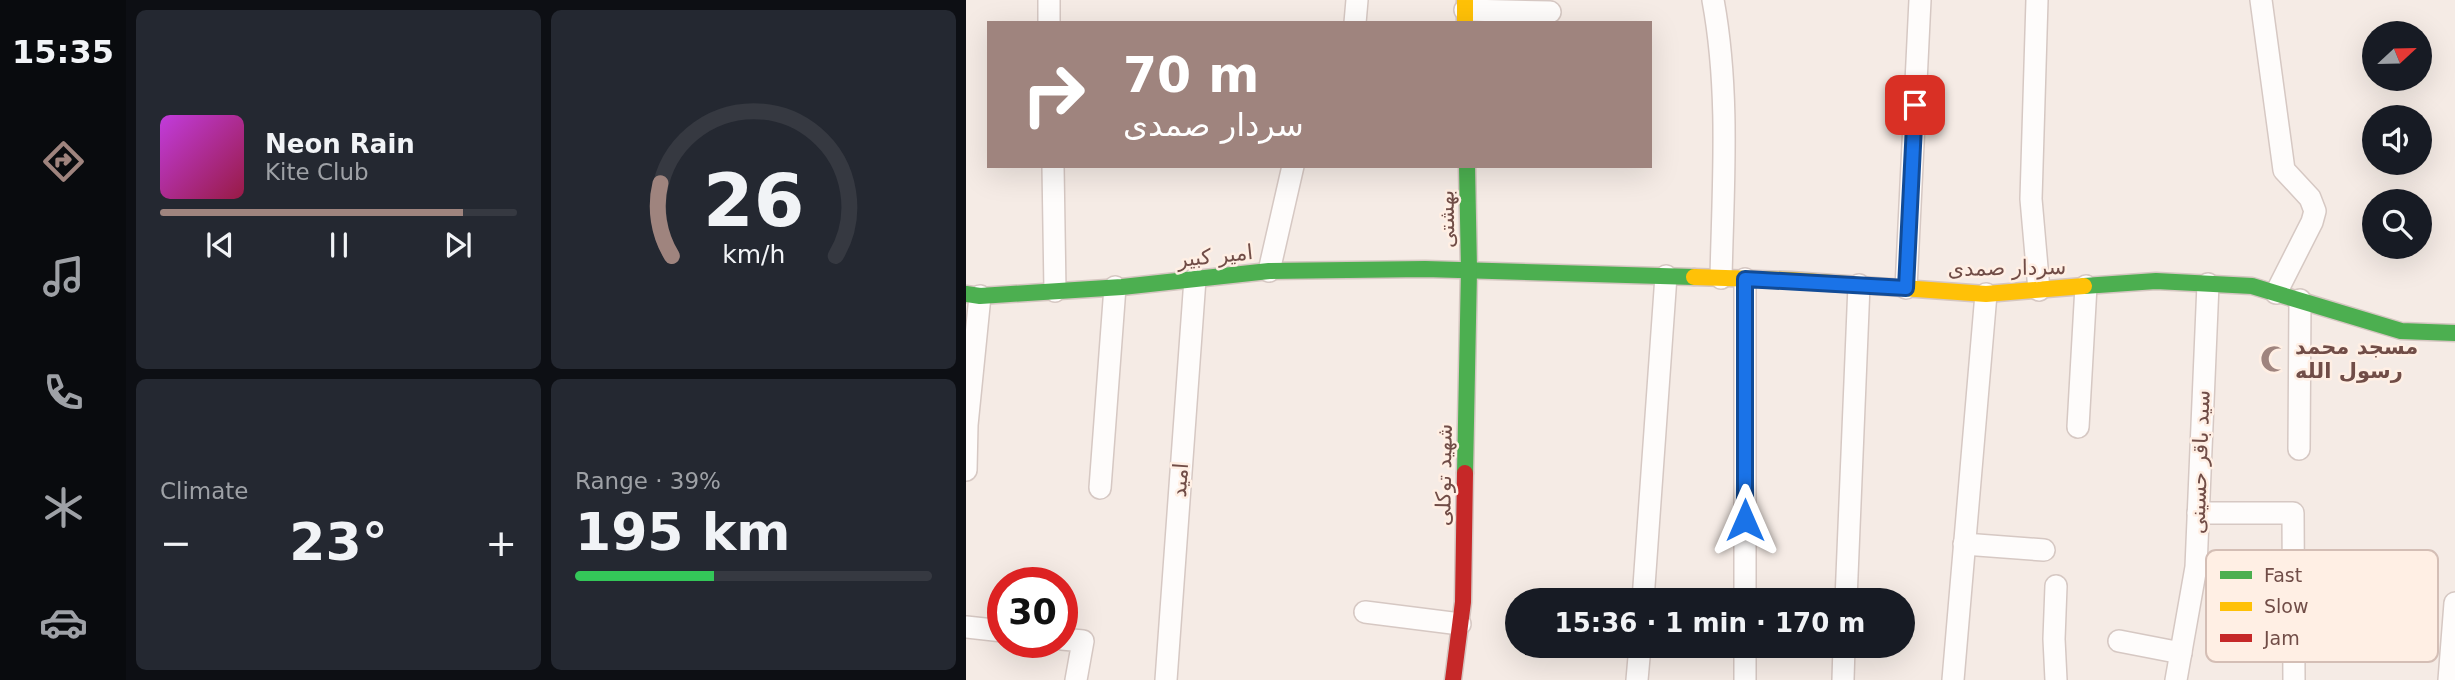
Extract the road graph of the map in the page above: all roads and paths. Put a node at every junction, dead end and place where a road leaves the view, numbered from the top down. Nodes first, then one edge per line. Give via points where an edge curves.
1 (1049, 0) edge
2 (1357, 0) edge
3 (1713, 0) edge
4 (1920, 0) edge
5 (2037, 0) edge
6 (2261, 0) edge
7 (1465, 11) edge
8 (1550, 12) edge
9 (1049, 21) edge
10 (1355, 21) edge
11 (1052, 168) edge
12 (1293, 168) edge
13 (1468, 168) edge
14 (1469, 270) junction
15 (1269, 271) junction
16 (1666, 276) junction
17 (1721, 278) junction
18 (1195, 279) junction
19 (1745, 279) junction
20 (2208, 284) junction
21 (1859, 285) junction
22 (2086, 286) junction
23 (1115, 287) junction
24 (1906, 288) junction
25 (2039, 290) junction
26 (1055, 291) junction
27 (2276, 293) junction
28 (1986, 294) junction
29 (973, 295) edge
30 (2300, 300) junction
31 (2455, 333) edge
32 (2078, 427) dead end
33 (2298, 449) dead end
34 (966, 470) edge
35 (1100, 488) dead end
36 (2198, 513) junction
37 (1964, 544) junction
38 (2044, 550) dead end
39 (2293, 550) edge
40 (2056, 586) dead end
41 (1644, 588) edge
42 (1745, 588) edge
43 (1846, 588) edge
44 (2455, 603) edge
45 (1365, 612) dead end
46 (1460, 624) junction
47 (966, 627) edge
48 (987, 629) edge
49 (1078, 641) edge
50 (2119, 641) dead end
51 (2181, 653) junction
52 (1639, 658) edge
53 (1745, 658) edge
54 (1844, 658) edge
55 (2294, 662) edge
56 (1076, 680) edge
57 (1166, 680) edge
58 (1453, 680) edge
59 (1637, 680) edge
60 (1745, 680) edge
61 (1843, 680) edge
62 (1953, 680) edge
63 (2056, 680) edge
64 (2176, 680) edge
65 (2294, 680) edge
66 (2449, 680) edge

1 - 9 street
2 - 10 street
3 - 17 street via 1724,89
4 - 24 street
5 - 25 street via 2031,199
6 - 27 street via 2284,170 2315,211
7 - 8 street
11 - 26 street
12 - 15 street
13 - 14 street, بهشتی
14 - 15 street, امیر کبیر
14 - 16 street, سردار صمدی
14 - 46 street, شهید توکلی
15 - 18 street, امیر کبیر
16 - 17 street, سردار صمدی
16 - 41 street
17 - 19 street, سردار صمدی
18 - 23 street, امیر کبیر
18 - 57 street, امید
19 - 21 street, سردار صمدی
19 - 42 street
20 - 22 street, سردار صمدی via 2156,281
20 - 27 street, سردار صمدی via 2252,286
20 - 36 street, سید باقر حسینی
21 - 24 street, سردار صمدی
21 - 43 street
22 - 25 street, سردار صمدی
22 - 32 street
23 - 26 street, امیر کبیر
23 - 35 street
24 - 28 street, سردار صمدی
25 - 28 street, سردار صمدی
26 - 29 street, امیر کبیر
27 - 30 street, سردار صمدی
28 - 37 street
29 - 34 street
30 - 31 street, سردار صمدی via 2402,331
30 - 33 street
36 - 39 street via 2293,513
36 - 51 street, سید باقر حسینی via 2196,567
37 - 38 street
37 - 62 street
40 - 63 street
44 - 66 street
45 - 46 street
46 - 58 street, شهید توکلی
47 - 48 street
49 - 56 street via 1083,641
50 - 51 street
51 - 64 street, سید باقر حسینی
52 - 59 street
53 - 60 street
54 - 61 street
55 - 65 street

